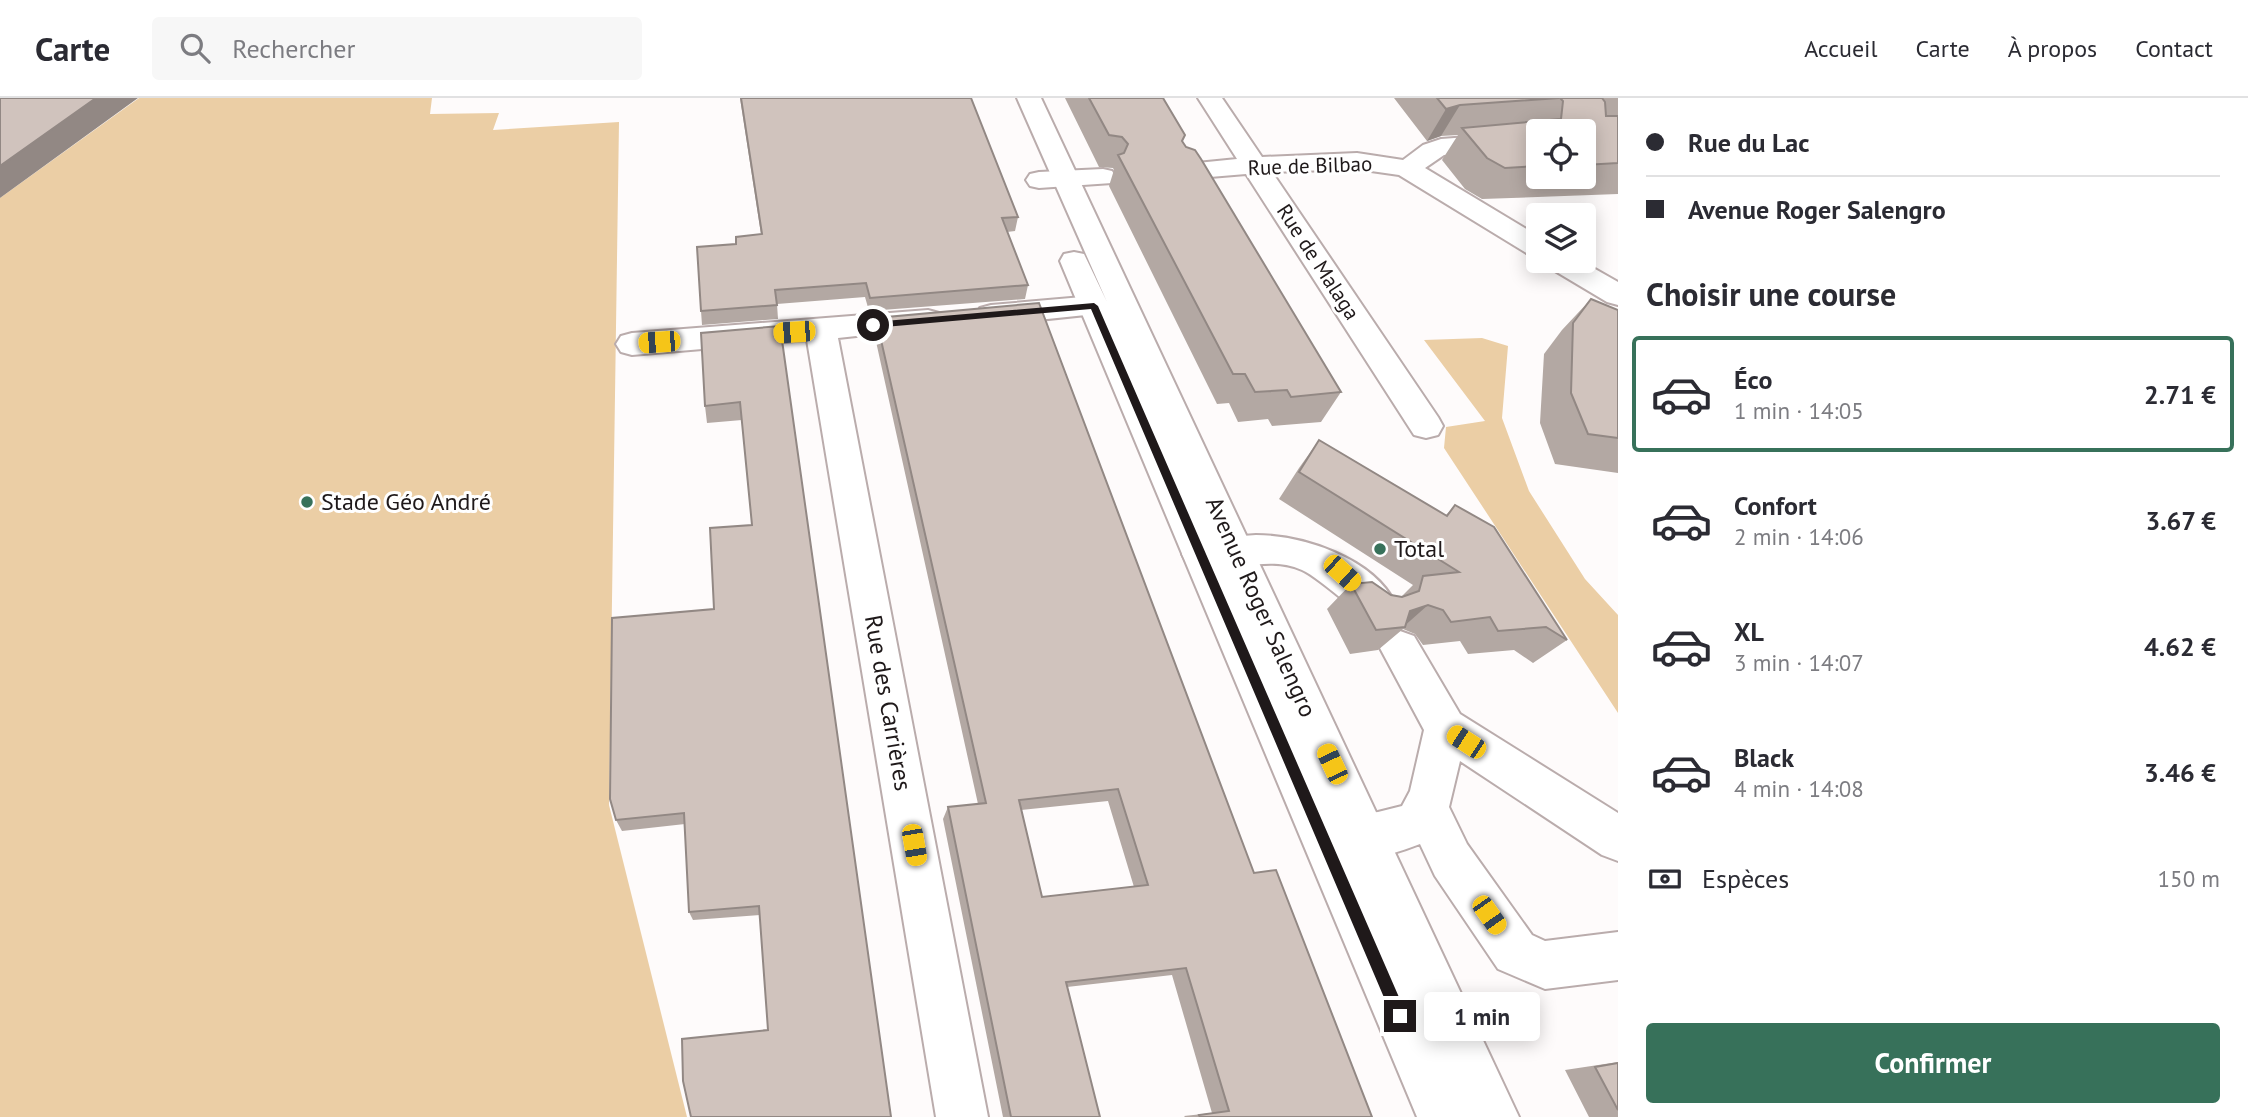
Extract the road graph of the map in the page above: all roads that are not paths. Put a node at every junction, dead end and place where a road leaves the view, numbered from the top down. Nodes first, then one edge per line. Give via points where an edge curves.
1 (1004, 98) edge
2 (1029, 98) edge
3 (1210, 98) edge
4 (1526, 141) edge
5 (1255, 167) junction
6 (1408, 170) junction
7 (1186, 171) edge
8 (1103, 177) dead end
9 (1052, 180) junction
10 (1526, 241) edge
11 (1580, 273) edge
12 (1618, 295) edge
13 (1094, 306) junction
14 (821, 330) junction
15 (632, 344) dead end
16 (1426, 426) dead end
17 (1218, 552) junction
18 (1376, 603) edge
19 (1400, 648) edge
20 (1445, 728) junction
21 (1427, 809) junction
22 (1344, 838) junction
23 (1618, 839) edge
24 (1618, 956) edge
25 (962, 1117) edge
26 (1443, 1117) edge
27 (1493, 1117) edge

1 - 9 street, Avenue Roger Salengro
2 - 9 street, Avenue Roger Salengro
3 - 5 street, Rue de Malaga
4 - 6 street via 1441,147
5 - 6 street, Rue de Bilbao via 1347,161
5 - 7 street, Rue de Bilbao
5 - 16 street, Rue de Malaga
6 - 10 street, Rue de Bilbao
8 - 9 street
9 - 13 street, Avenue Roger Salengro
9 - 17 street, Avenue Roger Salengro
11 - 12 street
13 - 14 street
13 - 17 street, Avenue Roger Salengro
14 - 15 street
14 - 25 street, Rue des Carrières
17 - 18 street via 1299,551 1342,573
17 - 22 street, Avenue Roger Salengro
19 - 20 street
20 - 21 street
20 - 23 street
21 - 22 street via 1417,822 1402,829
21 - 24 street via 1451,860 1515,952 1545,965
22 - 26 street, Avenue Roger Salengro
22 - 27 street, Avenue Roger Salengro

